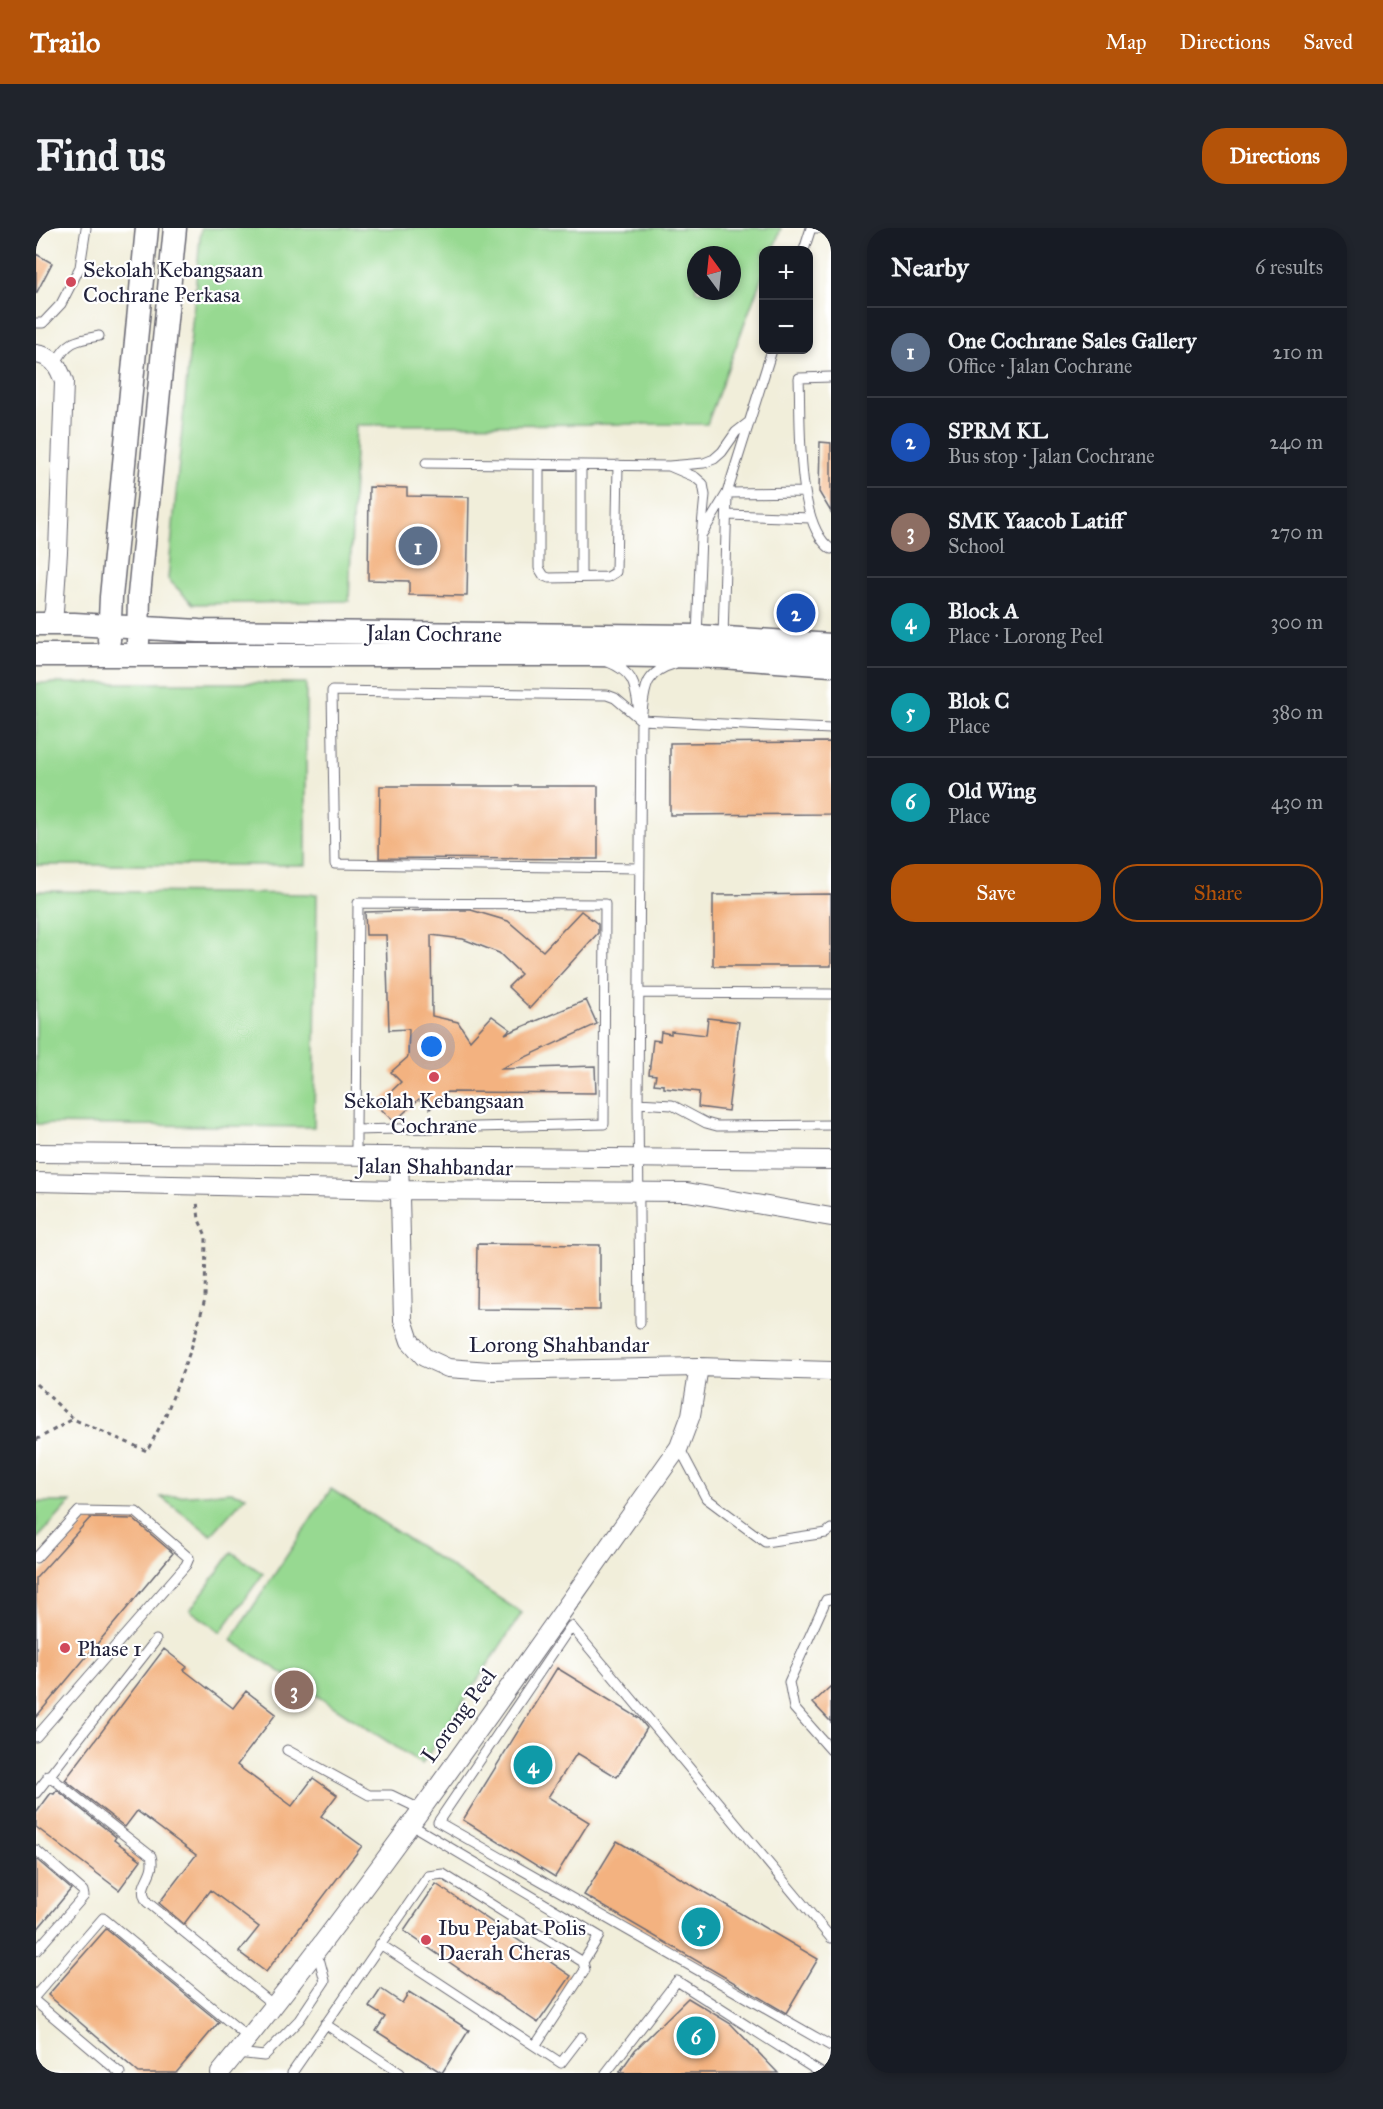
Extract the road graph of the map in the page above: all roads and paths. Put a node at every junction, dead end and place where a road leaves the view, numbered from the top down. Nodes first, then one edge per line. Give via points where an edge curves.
1 (86, 228) edge
2 (147, 228) edge
3 (176, 228) edge
4 (811, 228) edge
5 (831, 228) edge
6 (805, 246) edge
7 (36, 322) edge
8 (99, 336) dead end
9 (36, 354) edge
10 (771, 354) edge
11 (56, 363) junction
12 (831, 377) edge
13 (749, 422) junction
14 (426, 463) dead end
15 (539, 464) junction
16 (582, 465) junction
17 (618, 465) junction
18 (669, 466) junction
19 (804, 492) junction
20 (727, 493) junction
21 (727, 515) junction
22 (811, 518) junction
23 (701, 536) junction
24 (831, 549) edge
25 (581, 577) junction
26 (43, 624) edge
27 (110, 626) junction
28 (138, 627) junction
29 (831, 645) edge
30 (697, 647) junction
31 (722, 647) junction
32 (109, 654) junction
33 (36, 655) edge
34 (138, 655) junction
35 (594, 655) junction
36 (831, 666) edge
37 (641, 720) junction
38 (831, 729) edge
39 (640, 868) junction
40 (639, 993) junction
41 (831, 994) edge
42 (638, 1103) junction
43 (831, 1125) edge
44 (356, 1130) junction
45 (36, 1153) edge
46 (357, 1156) junction
47 (399, 1156) junction
48 (638, 1158) junction
49 (831, 1160) edge
50 (36, 1182) edge
51 (195, 1186) junction
52 (399, 1190) junction
53 (638, 1193) junction
54 (831, 1217) edge
55 (640, 1323) dead end
56 (699, 1367) junction
57 (831, 1371) edge
58 (36, 1384) edge
59 (73, 1419) junction
60 (36, 1440) edge
61 (679, 1447) junction
62 (831, 1530) edge
63 (36, 1558) edge
64 (831, 1599) edge
65 (156, 1640) dead end
66 (36, 1737) edge
67 (286, 1750) dead end
68 (831, 1750) edge
69 (458, 1756) junction
70 (474, 1767) junction
71 (447, 1772) junction
72 (48, 1776) junction
73 (464, 1783) junction
74 (36, 1793) edge
75 (415, 1816) junction
76 (36, 1850) edge
77 (831, 1938) edge
78 (380, 1944) junction
79 (36, 1951) edge
80 (314, 1953) junction
81 (583, 1962) junction
82 (36, 1995) edge
83 (36, 2002) edge
84 (275, 2006) junction
85 (325, 2024) junction
86 (581, 2037) dead end
87 (249, 2038) junction
88 (535, 2046) junction
89 (831, 2046) edge
90 (237, 2053) junction
91 (120, 2073) edge
92 (220, 2073) edge
93 (292, 2073) edge
94 (400, 2073) edge
95 (606, 2073) edge
96 (821, 2073) edge

1 - 7 lane via 80,267 66,295 44,323
2 - 27 street
3 - 28 street
4 - 5 lane
4 - 6 lane
8 - 11 lane via 64,348
9 - 11 street
10 - 13 lane
11 - 26 street via 64,382 58,552 54,611
12 - 19 lane via 799,378
13 - 18 lane via 714,459
13 - 20 lane
14 - 15 lane
15 - 16 lane
15 - 25 lane via 541,573 549,578
16 - 17 lane
16 - 25 lane
17 - 18 lane
17 - 25 lane via 616,573 608,577
18 - 23 lane via 703,484
19 - 20 lane
19 - 22 lane
20 - 21 lane
20 - 23 lane
21 - 22 lane
21 - 31 lane
22 - 24 lane via 823,544
23 - 30 lane
26 - 27 street, Jalan Cochrane
27 - 28 street, Jalan Cochrane
27 - 32 street
28 - 30 street, Jalan Cochrane
28 - 34 street
29 - 31 street, Jalan Cochrane
30 - 31 street, Jalan Cochrane
30 - 35 street, Jalan Cochrane
30 - 37 lane via 651,675
31 - 36 street, Jalan Cochrane
32 - 33 street, Jalan Cochrane
32 - 34 street, Jalan Cochrane
34 - 35 street, Jalan Cochrane
35 - 37 lane via 630,675
37 - 38 lane
37 - 39 lane
37 - 39 lane via 607,695 332,691 334,864
39 - 40 lane
40 - 41 lane
40 - 42 lane
42 - 43 lane via 672,1105 717,1126
42 - 48 lane
44 - 44 lane via 604,1124 604,904 358,903
44 - 46 lane
45 - 46 street, Jalan Shahbandar
46 - 47 street, Jalan Shahbandar
47 - 48 street, Jalan Shahbandar
47 - 52 street, Lorong Shahbandar
48 - 49 street, Jalan Shahbandar
48 - 53 lane
50 - 51 street, Jalan Shahbandar
51 - 52 street, Jalan Shahbandar
51 - 59 path via 199,1220 206,1236 205,1299 165,1417 147,1450
52 - 53 street, Jalan Shahbandar
52 - 56 street, Lorong Shahbandar via 403,1320 410,1341 424,1357 448,1368 490,1371
53 - 54 street, Jalan Shahbandar via 687,1192
53 - 55 lane
56 - 57 street, Lorong Shahbandar
56 - 61 street, Lorong Peel via 691,1415
58 - 59 path
59 - 60 path
61 - 62 lane via 706,1498 765,1542
61 - 69 street, Lorong Peel
63 - 66 lane via 79,1511 136,1512 189,1558
64 - 68 lane via 826,1600 789,1682 794,1708
65 - 72 lane
67 - 75 lane via 369,1795 391,1795
69 - 70 lane
69 - 71 street, Lorong Peel
70 - 73 lane
70 - 77 lane via 571,1626
71 - 73 lane
71 - 75 street, Lorong Peel
72 - 74 lane
72 - 84 lane via 151,1856 153,1869 142,1889 147,1902
73 - 89 lane via 438,1822
75 - 80 street, Lorong Peel
75 - 81 lane via 599,1936
76 - 79 lane via 84,1896
78 - 81 lane via 428,1876 438,1873
78 - 85 lane
78 - 88 lane
80 - 84 street, Lorong Peel
80 - 90 lane via 325,1981 299,2020 264,2056
81 - 88 lane via 585,1970
82 - 87 lane via 103,1918
83 - 91 lane
84 - 87 street, Lorong Peel
85 - 93 lane
85 - 94 lane
86 - 88 lane via 561,2063
87 - 90 street, Lorong Peel
90 - 92 street, Lorong Peel
95 - 96 lane via 677,1981

